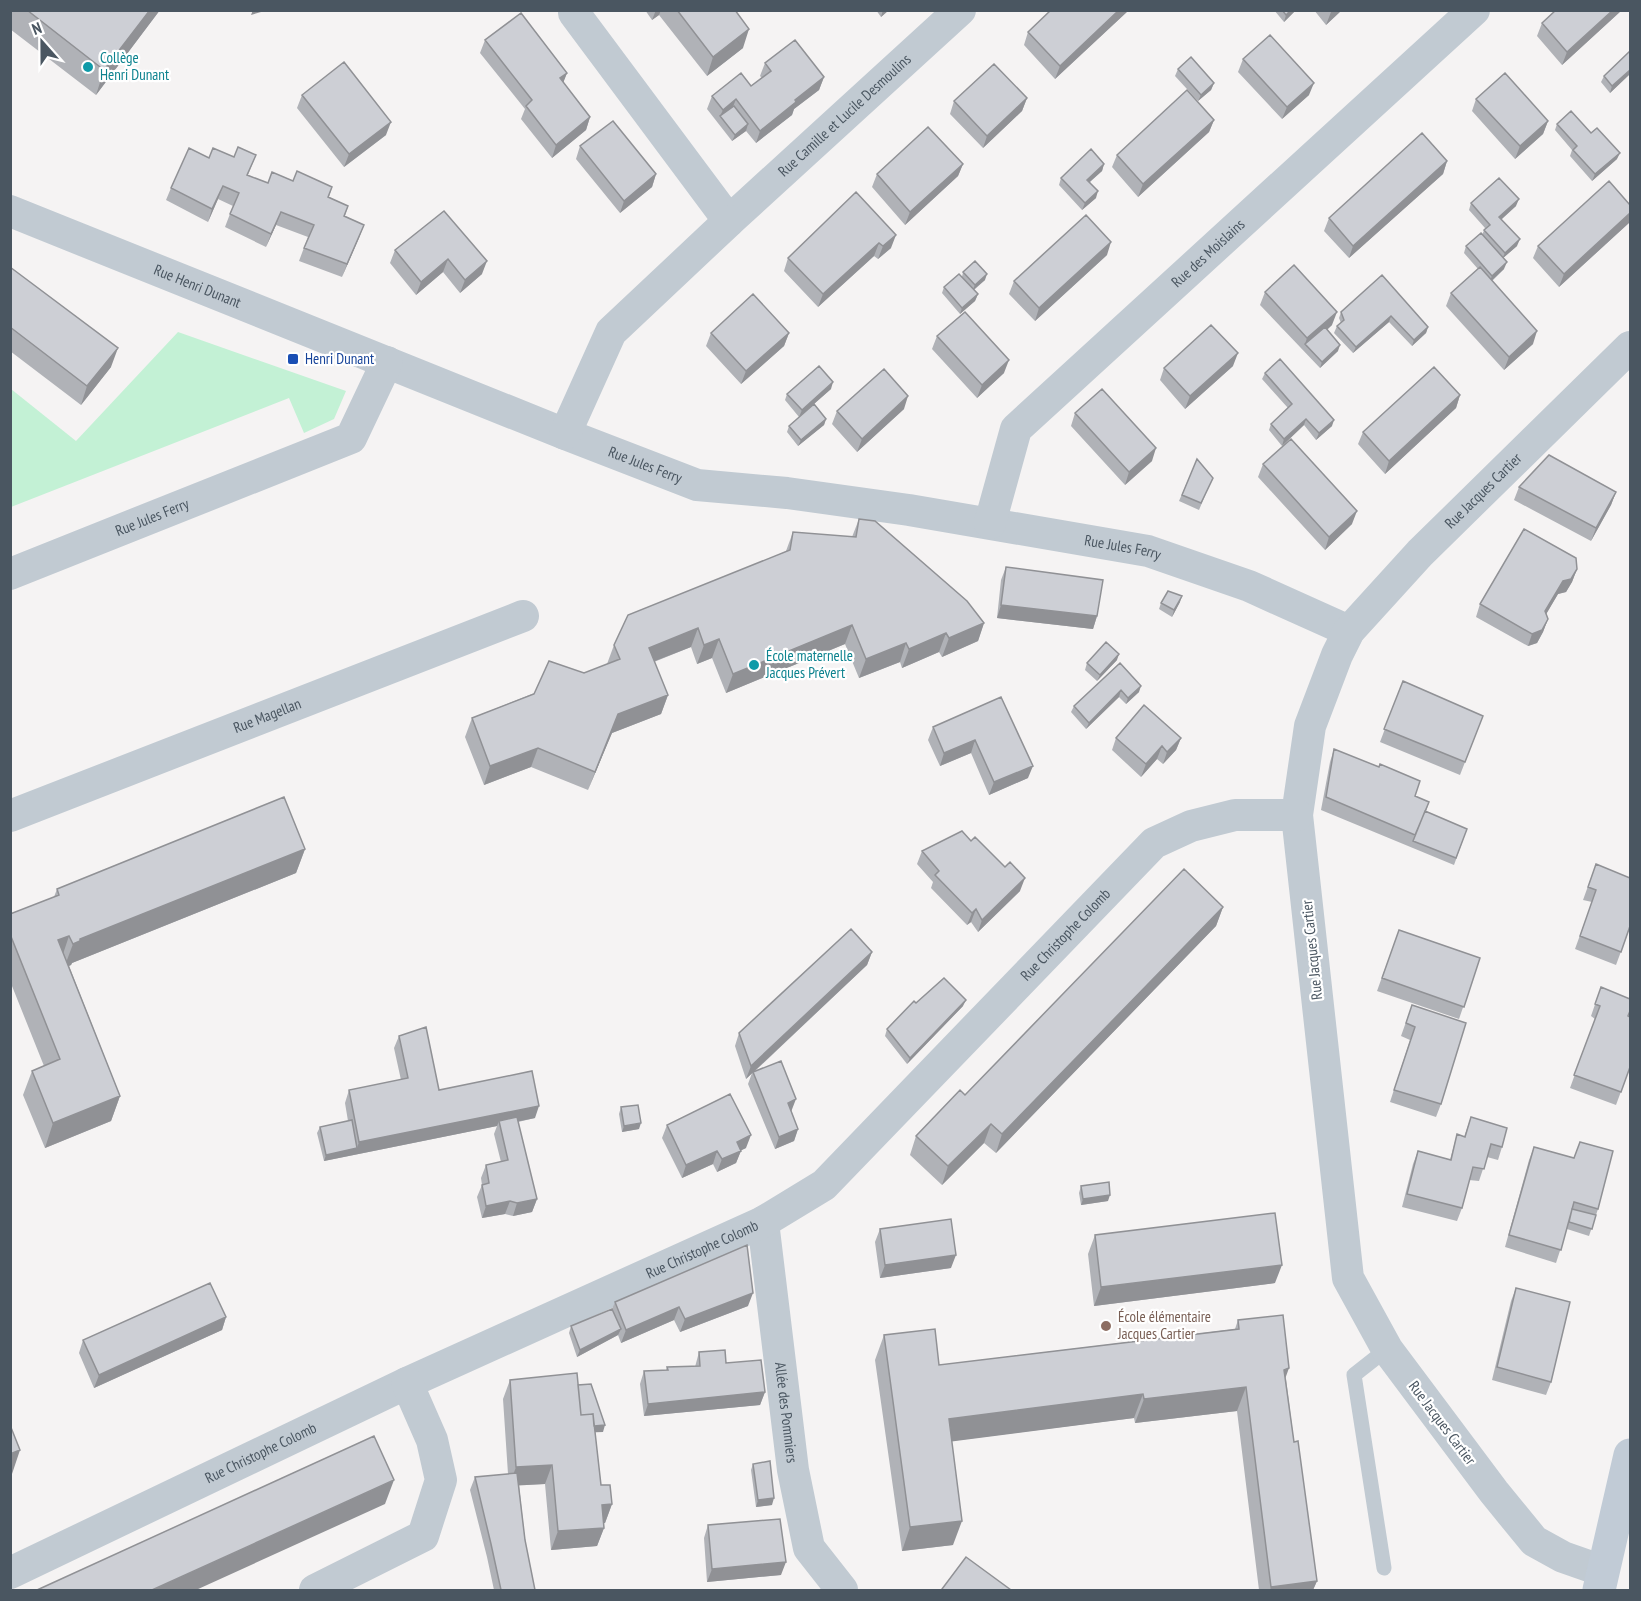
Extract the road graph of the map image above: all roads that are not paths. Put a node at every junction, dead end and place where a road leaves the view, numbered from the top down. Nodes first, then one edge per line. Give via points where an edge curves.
1 (960, 10) edge
2 (1474, 10) edge
3 (574, 13) dead end
4 (10, 211) edge
5 (729, 221) junction
6 (1630, 347) edge
7 (387, 362) junction
8 (565, 434) junction
9 (990, 523) junction
10 (10, 574) edge
11 (523, 616) dead end
12 (1349, 631) junction
13 (1297, 815) junction
14 (10, 816) edge
15 (763, 1222) junction
16 (1387, 1349) junction
17 (407, 1383) junction
18 (1630, 1455) edge
19 (1384, 1568) dead end
20 (10, 1573) edge
21 (1601, 1581) edge
22 (315, 1590) edge
23 (842, 1590) edge

1 - 5 street, Rue Camille et Lucile Desmoulins
2 - 9 street, Rue des Moislains via 1016,429
3 - 5 street
4 - 7 street, Rue Henri Dunant
5 - 8 street, Rue Camille et Lucile Desmoulins via 611,332
6 - 12 street, Rue Jacques Cartier via 1420,553
7 - 8 street, Rue Jules Ferry
7 - 10 street, Rue Jules Ferry via 351,438
8 - 9 street, Rue Jules Ferry via 697,485 787,493
9 - 12 street, Rue Jules Ferry via 1148,551 1249,586
11 - 14 street, Rue Magellan
12 - 13 street, Rue Jacques Cartier via 1310,726
13 - 15 street, Rue Christophe Colomb via 1235,815 1191,826 1154,843 824,1185
13 - 16 street, Rue Jacques Cartier via 1348,1278
15 - 17 street, Rue Christophe Colomb
15 - 23 street, Allée des Pommiers via 793,1470 809,1548
16 - 19 lane via 1354,1375
16 - 21 street, Rue Jacques Cartier via 1534,1541
17 - 20 street, Rue Christophe Colomb
17 - 22 street via 432,1440 441,1480 423,1536
18 - 21 main road

